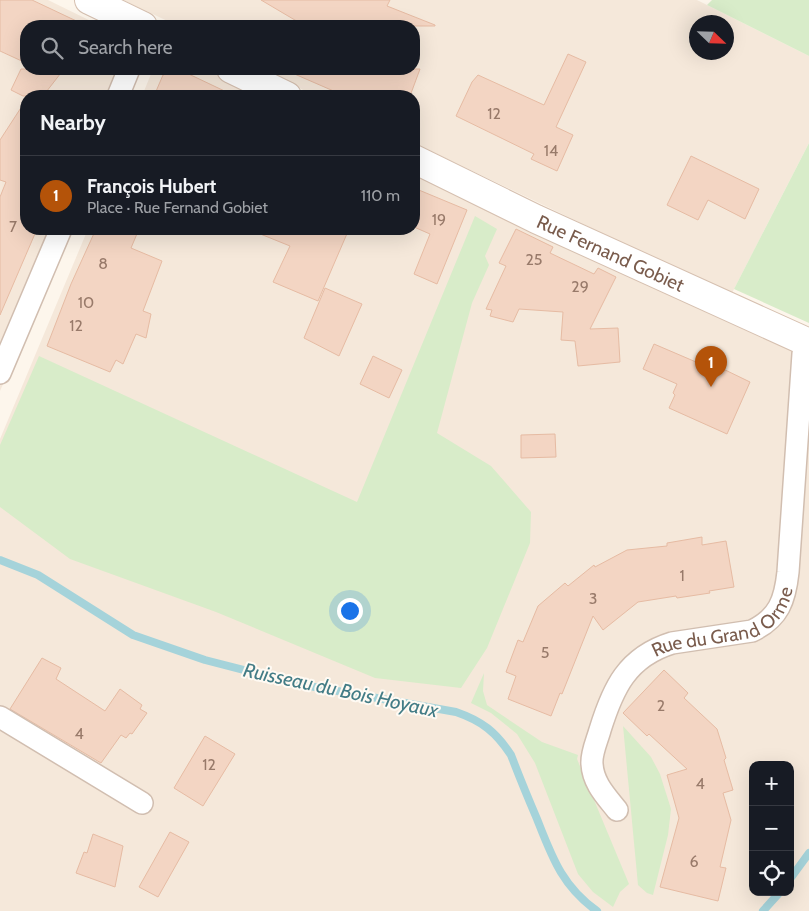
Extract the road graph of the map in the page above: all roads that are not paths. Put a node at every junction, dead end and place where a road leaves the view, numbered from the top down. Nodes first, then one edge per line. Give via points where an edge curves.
1 (89, 0) edge
2 (131, 20) edge
3 (127, 75) edge
4 (243, 75) edge
5 (120, 90) edge
6 (275, 90) edge
7 (420, 162) edge
8 (58, 235) edge
9 (807, 342) edge
10 (0, 373) edge
11 (0, 718) edge
12 (142, 803) dead end
13 (618, 810) dead end

1 - 2 street
3 - 5 street
4 - 6 street
7 - 9 street, Rue Fernand Gobiet via 536,219
8 - 10 street
9 - 13 street, Rue du Grand Orme via 803,354 786,592 771,618 752,631 660,647 627,670 604,719 592,765 598,785
11 - 12 street

